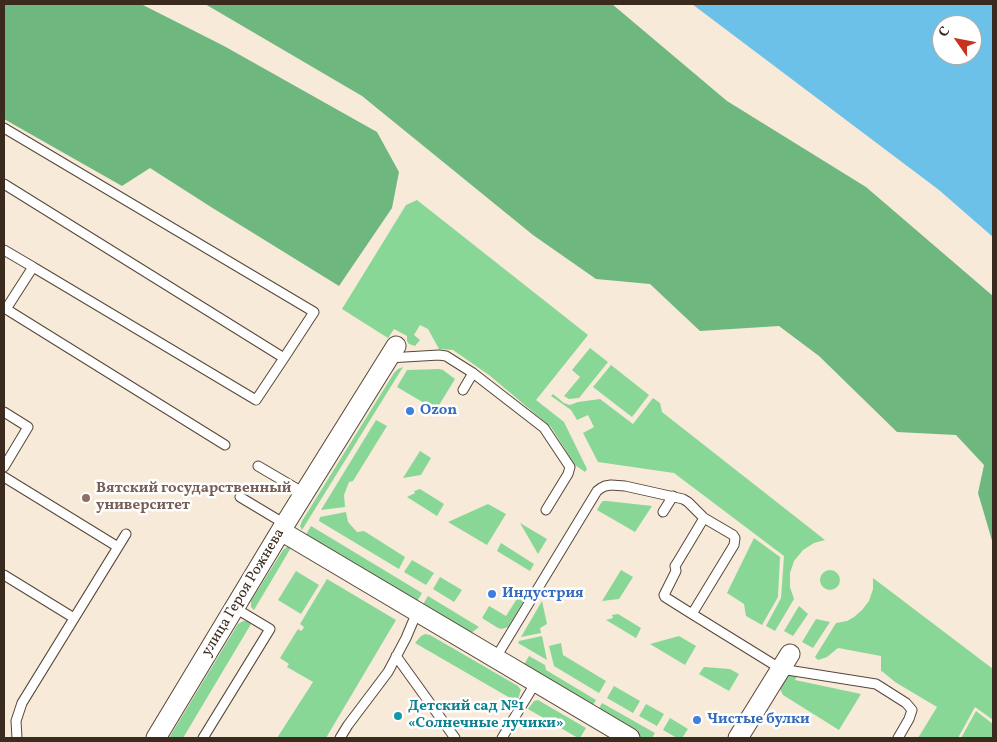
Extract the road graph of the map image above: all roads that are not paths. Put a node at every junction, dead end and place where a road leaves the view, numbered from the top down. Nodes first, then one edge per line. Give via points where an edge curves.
1 (4, 128) edge
2 (4, 184) edge
3 (4, 250) edge
4 (32, 267) junction
5 (392, 352) joint
6 (284, 358) junction
7 (473, 373) junction
8 (463, 390) dead end
9 (4, 412) edge
10 (224, 445) dead end
11 (258, 466) dead end
12 (4, 467) edge
13 (4, 478) edge
14 (304, 493) junction
15 (673, 496) junction
16 (240, 497) dead end
17 (546, 510) dead end
18 (663, 512) dead end
19 (704, 518) junction
20 (283, 528) junction
21 (126, 534) dead end
22 (118, 547) junction
23 (4, 575) edge
24 (235, 608) junction
25 (417, 612) junction
26 (692, 614) junction
27 (74, 618) junction
28 (396, 656) junction
29 (495, 659) junction
30 (786, 662) junction
31 (536, 682) junction
32 (17, 738) edge
33 (156, 738) edge
34 (203, 738) edge
35 (340, 738) edge
36 (455, 738) edge
37 (502, 738) edge
38 (630, 738) edge
39 (738, 738) edge
40 (898, 738) edge

1 - 6 lane via 314,312
2 - 6 lane
3 - 4 lane
4 - 6 lane via 256,400
4 - 10 lane via 6,309
5 - 7 lane via 446,356
5 - 14 street, улица Героя Рожнева
7 - 8 lane
7 - 17 lane via 544,428 570,467
9 - 12 lane via 28,427
11 - 14 lane
13 - 22 lane
14 - 20 street, улица Героя Рожнева
15 - 18 lane
15 - 19 lane via 688,502
15 - 29 lane via 618,485 605,486 597,491
16 - 20 lane
19 - 26 lane via 677,563 664,596
19 - 26 lane via 733,535 735,542
20 - 24 street, улица Героя Рожнева
20 - 25 street
21 - 22 lane
22 - 27 lane
23 - 27 lane
24 - 33 street, улица Героя Рожнева
24 - 34 lane via 270,628
25 - 28 lane
25 - 29 street
26 - 30 lane
27 - 32 lane via 22,703 16,721
28 - 35 lane
28 - 36 lane
29 - 31 street
30 - 39 street
30 - 40 lane via 876,684 899,698 912,710
31 - 37 lane
31 - 38 street

